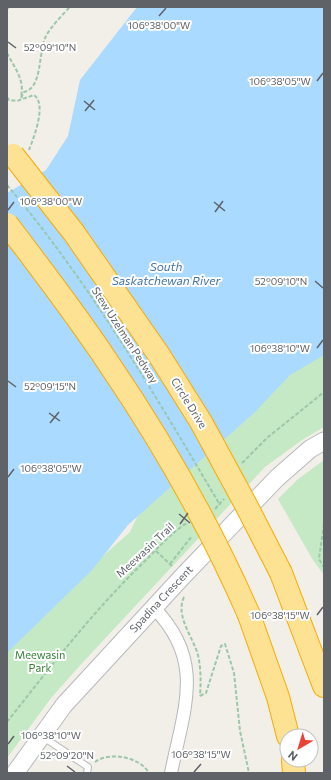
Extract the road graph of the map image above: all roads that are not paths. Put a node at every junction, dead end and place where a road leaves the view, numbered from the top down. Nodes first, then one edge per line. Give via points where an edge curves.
1 (16, 152) edge
2 (7, 224) edge
3 (324, 441) edge
4 (154, 608) junction
5 (324, 686) edge
6 (286, 728) edge
7 (42, 736) junction
8 (88, 770) edge
9 (15, 773) edge
10 (171, 773) edge

1 - 5 highway, Circle Drive, bridge via 74,232 201,422 281,574
2 - 6 highway, bridge via 107,361 214,540 249,615 278,697
3 - 4 street, Spadina Crescent via 310,449 277,478
4 - 7 street, Spadina Crescent via 64,705
4 - 10 street via 167,622 182,649 188,672 184,709
7 - 8 lane
7 - 9 street, Spadina Crescent

